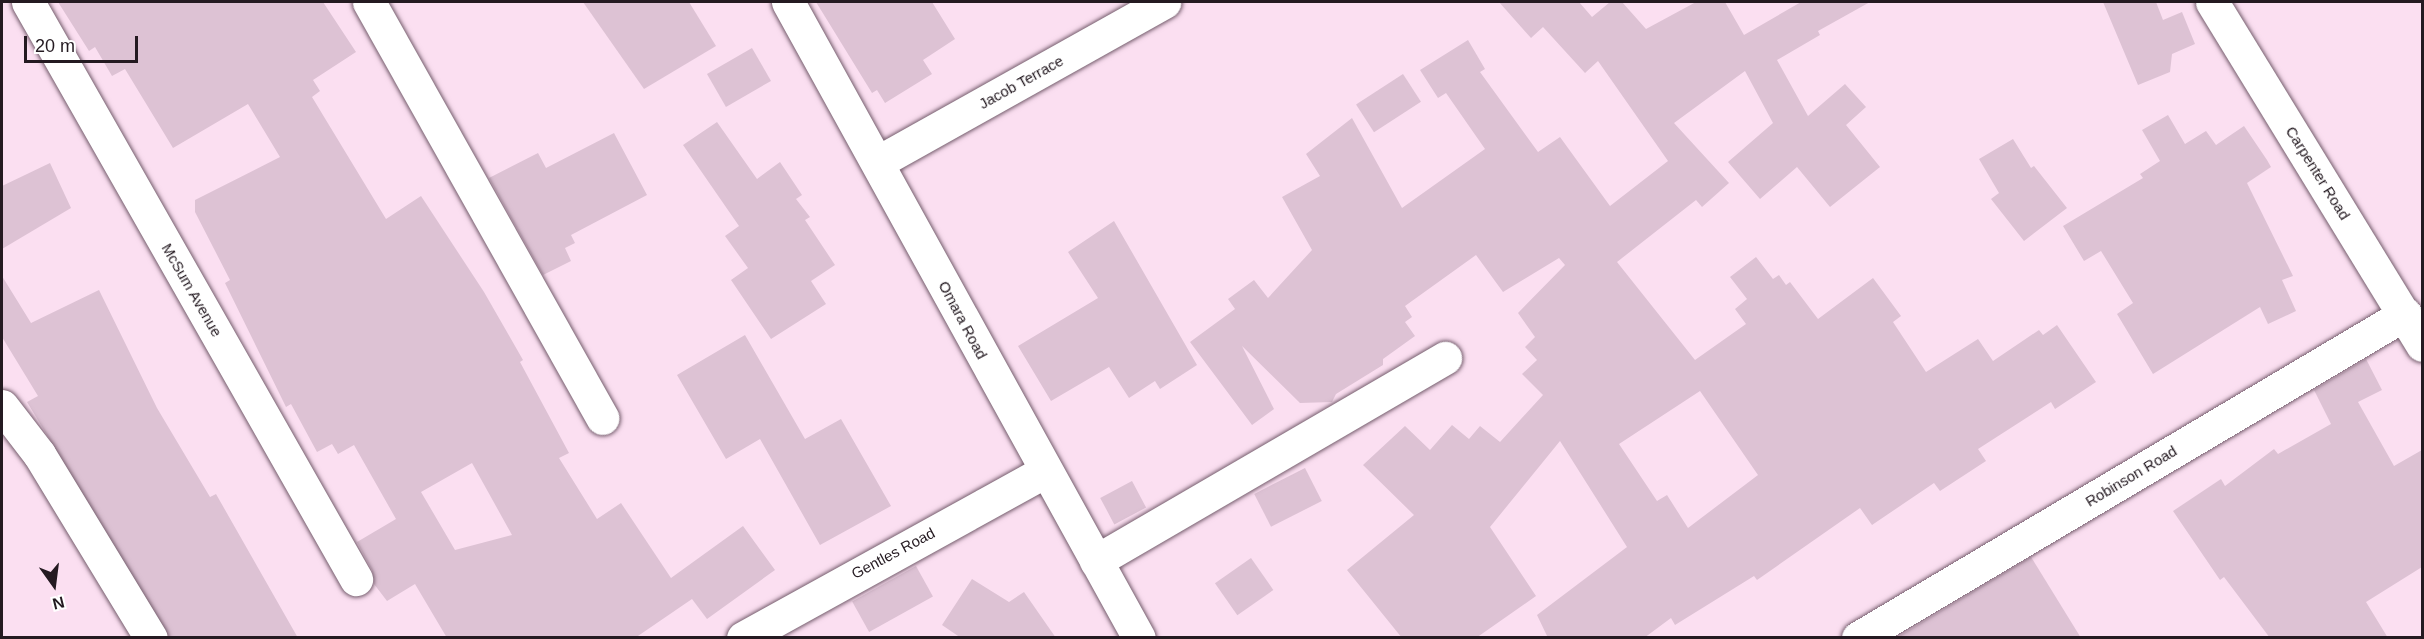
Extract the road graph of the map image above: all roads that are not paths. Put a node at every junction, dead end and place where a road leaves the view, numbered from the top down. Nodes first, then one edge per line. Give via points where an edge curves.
1 (28, 2) edge
2 (369, 2) edge
3 (788, 2) edge
4 (1164, 2) edge
5 (2212, 2) edge
6 (879, 162) junction
7 (2405, 314) junction
8 (2422, 345) edge
9 (1445, 358) dead end
10 (2, 406) edge
11 (602, 417) dead end
12 (1045, 471) junction
13 (1096, 561) junction
14 (356, 579) dead end
15 (151, 638) edge
16 (743, 638) edge
17 (1139, 638) edge
18 (1858, 638) edge

1 - 14 street, McSum Avenue
2 - 11 street
3 - 6 street, Omara Road
4 - 6 street, Jacob Terrace
5 - 7 street, Carpenter Road
6 - 12 street, Omara Road
7 - 8 street, Carpenter Road
7 - 18 street, Robinson Road
9 - 13 street
10 - 15 street via 39,454
12 - 13 street, Omara Road
12 - 16 street, Gentles Road
13 - 17 street, Omara Road

